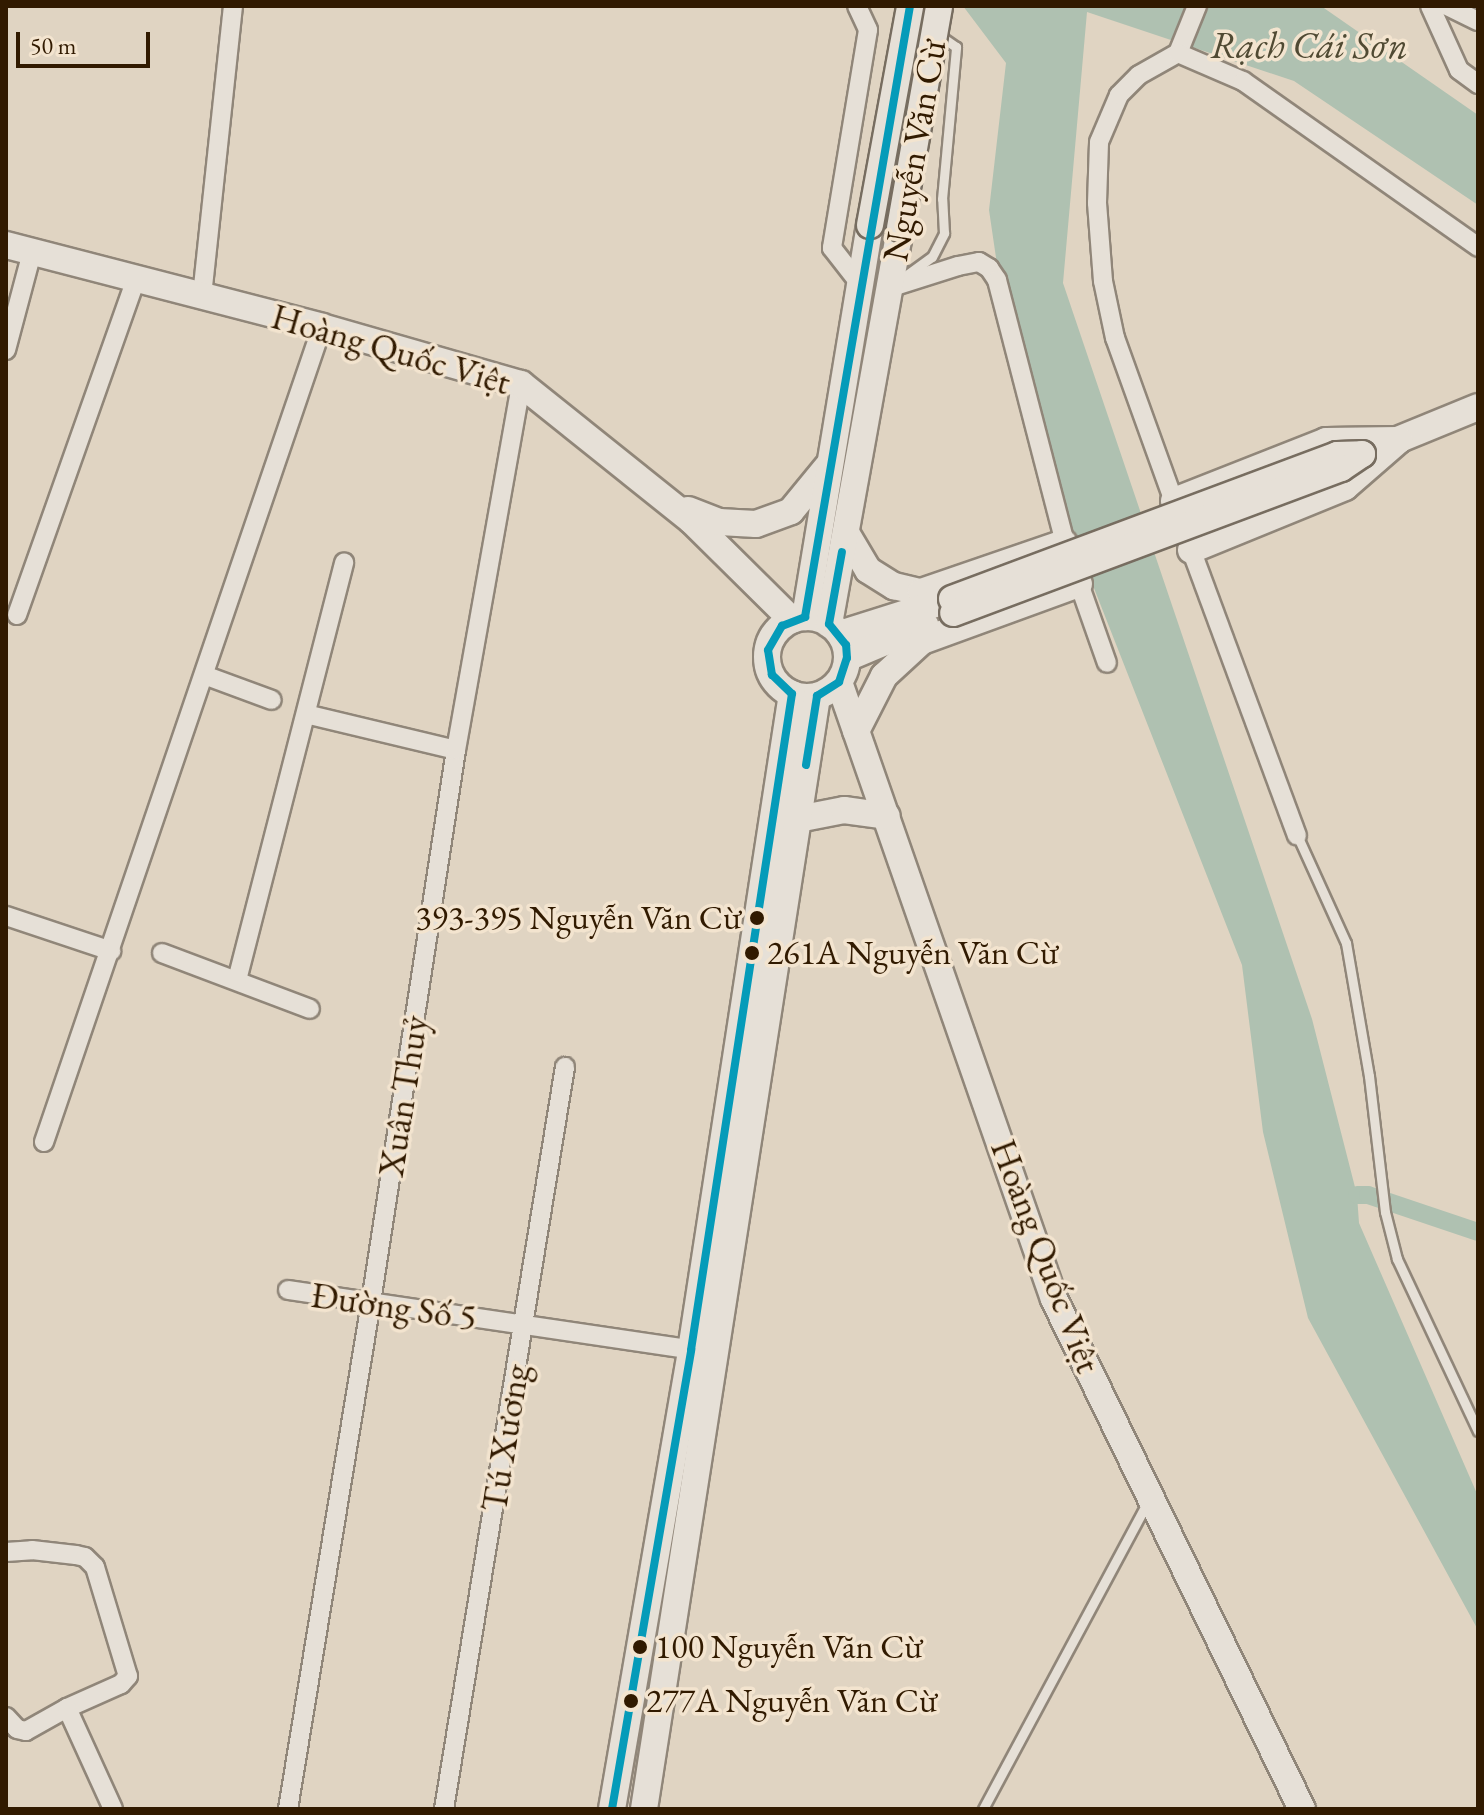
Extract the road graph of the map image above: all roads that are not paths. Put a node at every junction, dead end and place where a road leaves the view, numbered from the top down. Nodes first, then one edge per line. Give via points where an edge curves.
1 (233, 6) edge
2 (857, 6) edge
3 (896, 6) edge
4 (910, 6) edge
5 (939, 6) edge
6 (1197, 6) edge
7 (1430, 6) edge
8 (1447, 6) edge
9 (1478, 21) edge
10 (1178, 53) junction
11 (1478, 84) edge
12 (6, 245) edge
13 (1478, 247) edge
14 (32, 252) junction
15 (135, 281) junction
16 (860, 284) junction
17 (889, 288) junction
18 (202, 296) junction
19 (322, 327) junction
20 (6, 350) edge
21 (521, 384) junction
22 (1478, 407) edge
23 (1399, 440) junction
24 (832, 456) junction
25 (1174, 501) junction
26 (670, 503) junction
27 (846, 533) junction
28 (1064, 543) junction
29 (1191, 550) junction
30 (344, 562) dead end
31 (1079, 584) junction
32 (17, 615) dead end
33 (820, 653) junction
34 (1107, 663) dead end
35 (204, 675) junction
36 (272, 700) dead end
37 (306, 714) junction
38 (856, 731) junction
39 (456, 750) junction
40 (887, 816) junction
41 (798, 819) junction
42 (1297, 835) joint
43 (6, 916) edge
44 (111, 951) junction
45 (162, 953) dead end
46 (237, 980) junction
47 (310, 1009) dead end
48 (565, 1067) dead end
49 (44, 1142) dead end
50 (288, 1290) dead end
51 (371, 1302) junction
52 (524, 1325) junction
53 (703, 1352) junction
54 (1478, 1431) edge
55 (1150, 1498) junction
56 (6, 1552) edge
57 (67, 1708) junction
58 (6, 1717) edge
59 (113, 1809) edge
60 (288, 1809) edge
61 (444, 1809) edge
62 (612, 1809) edge
63 (644, 1809) edge
64 (983, 1809) edge
65 (1302, 1809) edge

1 - 18 street
2 - 16 street via 868,30 832,248
3 - 17 lane via 956,47 942,199 944,233 932,257
4 - 16 street, Nguyễn Văn Cừ, bridge
5 - 17 street, Nguyễn Văn Cừ, bridge
6 - 10 street
7 - 11 street via 1459,70
8 - 9 street
10 - 13 street via 1243,81
10 - 25 street via 1139,75 1119,95 1099,142 1097,203 1103,281 1115,338
12 - 14 street, Hoàng Quốc Việt
14 - 15 street, Hoàng Quốc Việt
14 - 20 street
15 - 18 street, Hoàng Quốc Việt
15 - 32 street
16 - 24 street, Nguyễn Văn Cừ
17 - 27 street, Nguyễn Văn Cừ
17 - 28 street via 958,266 979,262 989,268 997,280
18 - 19 street, Hoàng Quốc Việt
19 - 21 street, Hoàng Quốc Việt
19 - 35 street
21 - 26 street, Hoàng Quốc Việt
21 - 39 street, Xuân Thuỷ
22 - 23 street
23 - 25 street via 1326,441
23 - 29 street via 1345,487
23 - 33 street, bridge via 1362,454 1337,455
24 - 26 street via 821,478 791,511 756,524 719,522
24 - 33 street, Nguyễn Văn Cừ
25 - 29 street
26 - 33 street, Hoàng Quốc Việt
27 - 28 street via 868,570 894,586 921,592
27 - 33 street, Nguyễn Văn Cừ
28 - 31 street
29 - 42 street
30 - 37 street
31 - 34 street
31 - 38 street via 922,641 884,676
33 - 38 street, Hoàng Quốc Việt
33 - 41 street, Nguyễn Văn Cừ
33 - 53 street, Nguyễn Văn Cừ
35 - 36 street
35 - 44 street
37 - 39 street
37 - 46 street
38 - 40 street, Hoàng Quốc Việt
39 - 51 street, Xuân Thuỷ
40 - 41 street via 844,810
40 - 55 street, Hoàng Quốc Việt via 1054,1299
41 - 53 street, Nguyễn Văn Cừ
42 - 54 lane via 1346,943 1385,1212 1405,1279
43 - 44 street
44 - 49 street
45 - 46 street
46 - 47 street
48 - 52 street, Tú Xương
50 - 51 street, Đường Số 5
51 - 52 street, Đường Số 5
51 - 60 street, Xuân Thuỷ
52 - 53 street, Đường Số 5
52 - 61 street, Tú Xương
53 - 62 street, Nguyễn Văn Cừ
53 - 63 street, Nguyễn Văn Cừ
55 - 64 lane
55 - 65 street, Hoàng Quốc Việt
56 - 57 street via 76,1555 95,1567 128,1676
57 - 58 street via 26,1731
57 - 59 street

